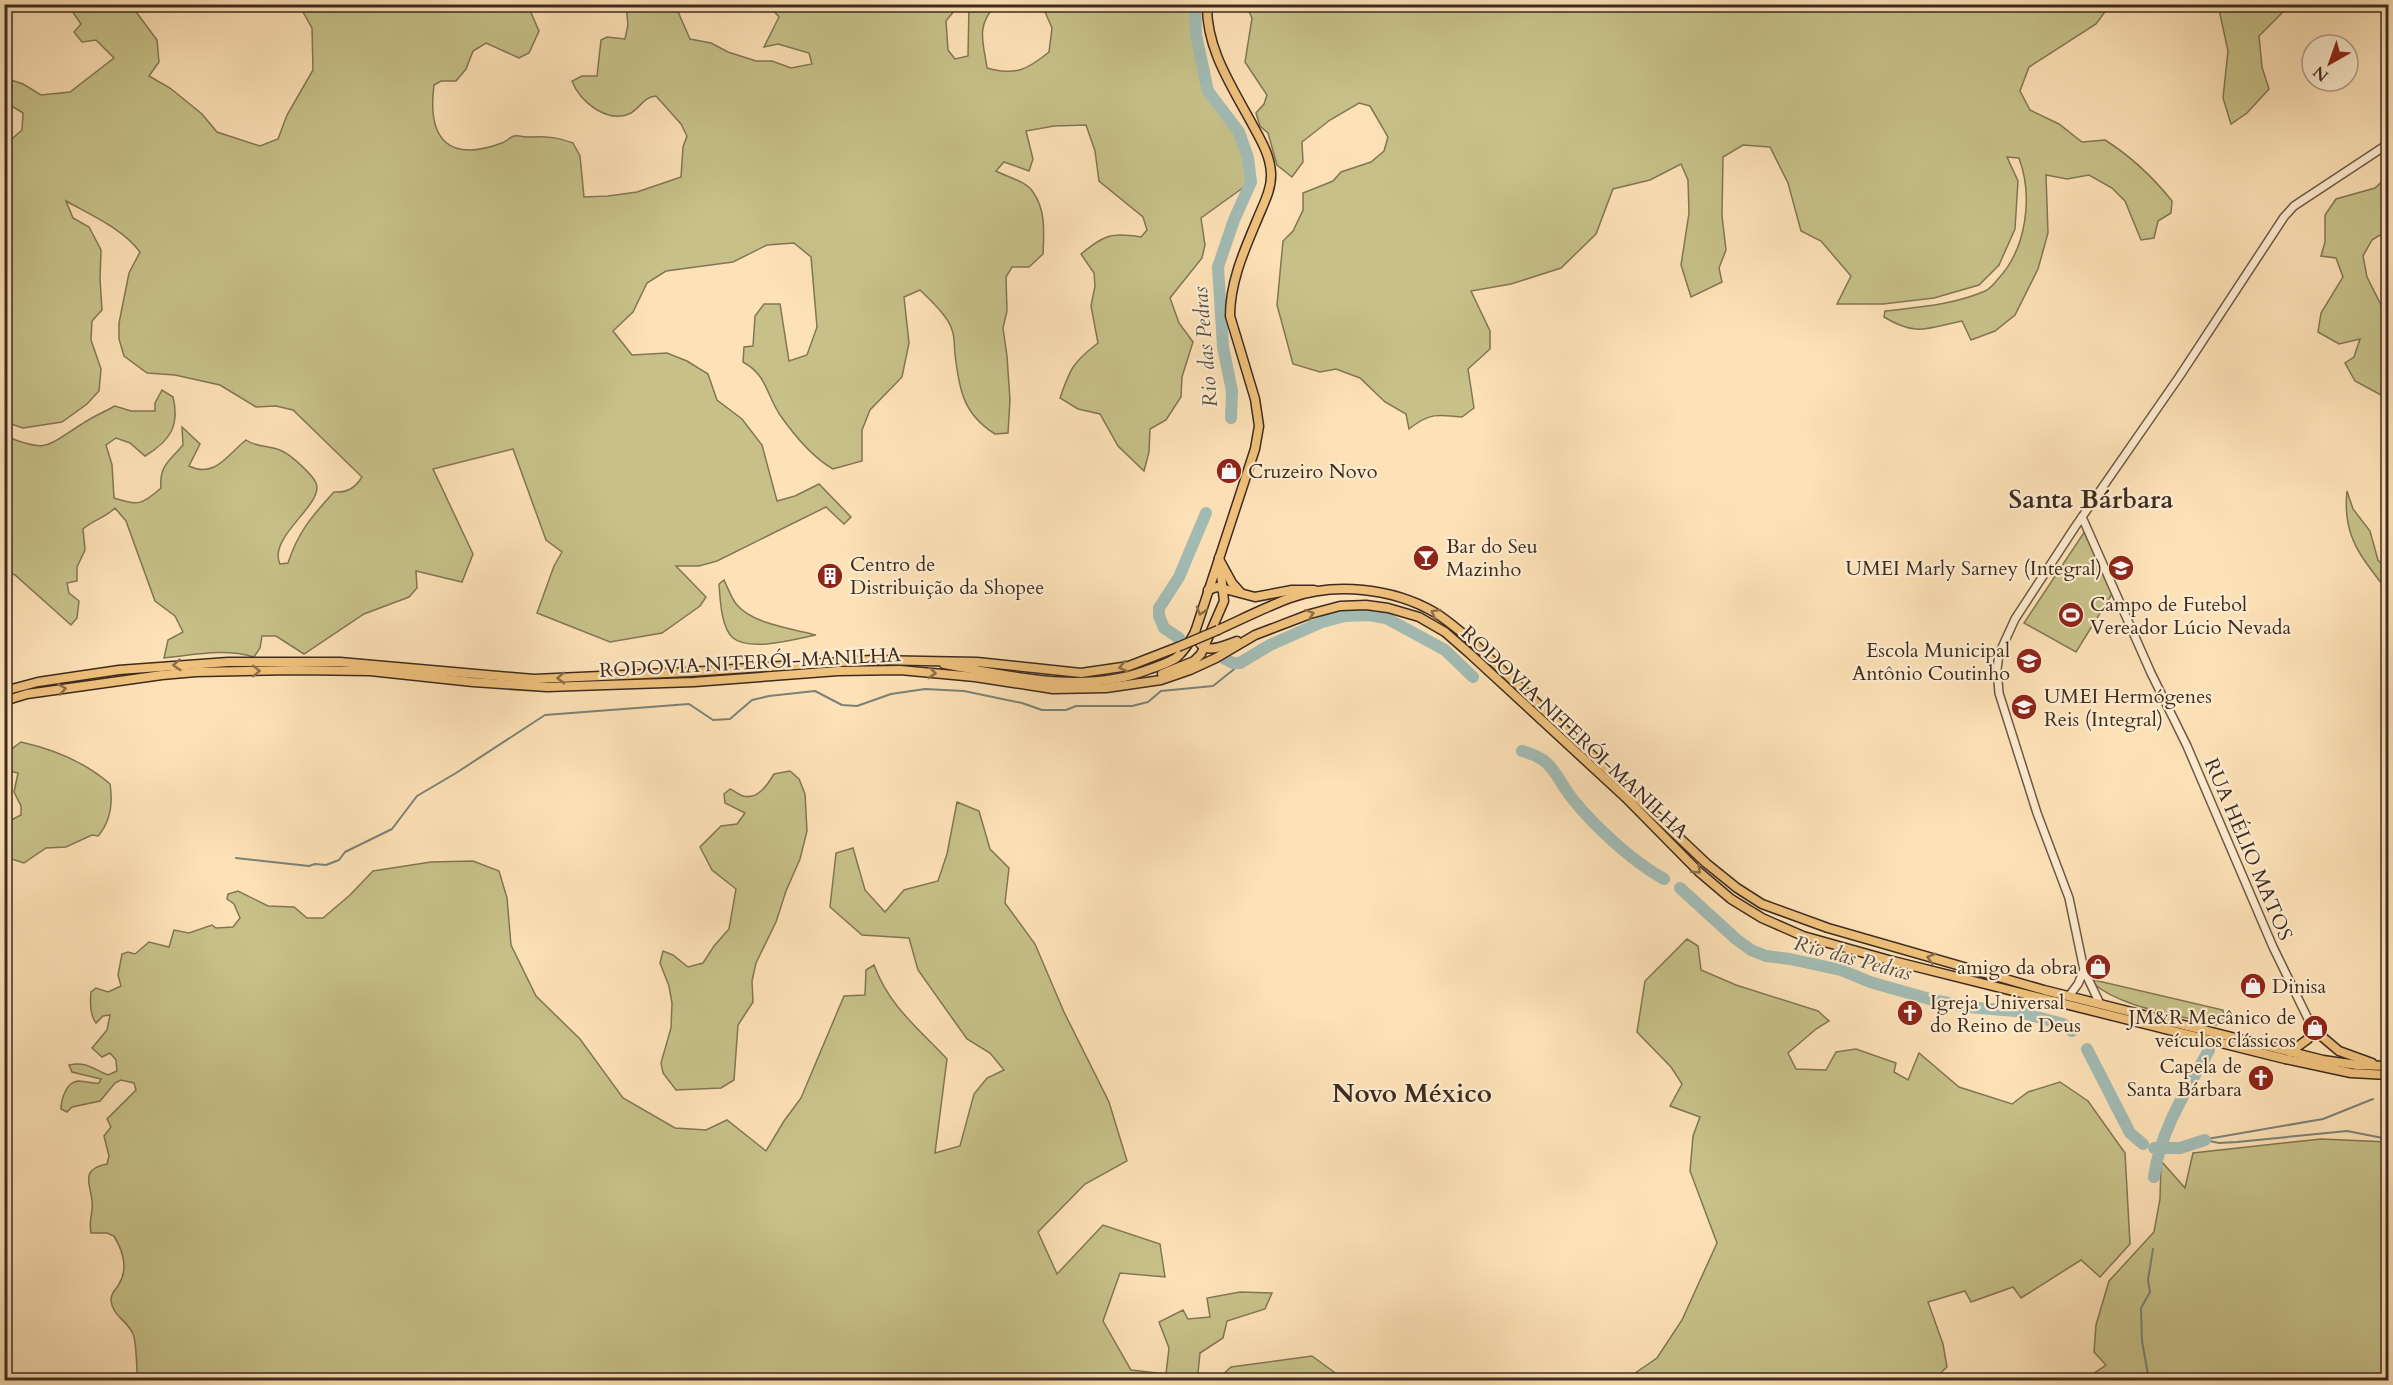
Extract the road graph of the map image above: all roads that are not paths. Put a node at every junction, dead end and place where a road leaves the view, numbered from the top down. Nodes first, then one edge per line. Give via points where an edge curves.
1 (1207, 4) edge
2 (2388, 144) edge
3 (2082, 517) junction
4 (1219, 558) junction
5 (1224, 589) junction
6 (1208, 590) junction
7 (1326, 590) junction
8 (1240, 593) junction
9 (1195, 632) junction
10 (1255, 635) junction
11 (1205, 647) junction
12 (929, 661) junction
13 (1128, 686) junction
14 (4, 691) edge
15 (4, 701) edge
16 (2084, 970) junction
17 (2068, 996) junction
18 (2100, 1005) junction
19 (2313, 1029) junction
20 (2290, 1052) junction
21 (2386, 1066) edge
22 (2388, 1075) edge

1 - 4 main road via 1210,40 1266,148 1271,174 1266,198 1231,291 1230,316 1255,399 1258,429
2 - 3 street via 2294,206 2284,217
3 - 16 street via 2015,619 2003,642 1996,669 2016,751 2069,898
3 - 19 street, RUA HÉLIO MATOS
4 - 5 main road
4 - 6 main road
4 - 8 main road
5 - 6 main road
5 - 8 main road
5 - 11 main road via 1223,605
6 -> 9 main road
7 - 8 main road via 1292,590 1255,597
7 -> 12 main road, RODOVIA NITERÓI-MANILHA, bridge via 1291,598 1129,666 1081,673
17 -> 7 main road, RODOVIA NITERÓI-MANILHA via 1828,928 1762,904 1706,863 1447,621 1416,604 1390,596 1362,590
9 - 11 main road via 1198,642
9 - 12 main road via 1182,652 1168,662 1128,677 1096,681 1019,676
10 - 11 main road via 1217,648
10 - 13 main road, RODOVIA NITERÓI-MANILHA via 1190,670
10 -> 22 main road, RODOVIA NITERÓI-MANILHA via 1340,606 1388,608 1428,621 1526,704 1698,872 1747,910 1786,929 1899,963 2285,1059 2351,1073
11 - 13 main road via 1194,661
12 -> 14 main road, RODOVIA NITERÓI-MANILHA via 836,661 534,679 340,662 228,662 162,665 38,682
15 -> 13 main road, RODOVIA NITERÓI-MANILHA via 27,694 162,675 294,670 370,671 547,687 870,670 931,672 1053,689
16 - 17 street
16 - 18 street
17 - 18 main road, RODOVIA NITERÓI-MANILHA
18 - 20 main road, RODOVIA NITERÓI-MANILHA
19 - 20 main road via 2308,1039
19 - 21 main road via 2339,1051
20 - 21 main road, RODOVIA NITERÓI-MANILHA via 2339,1063

